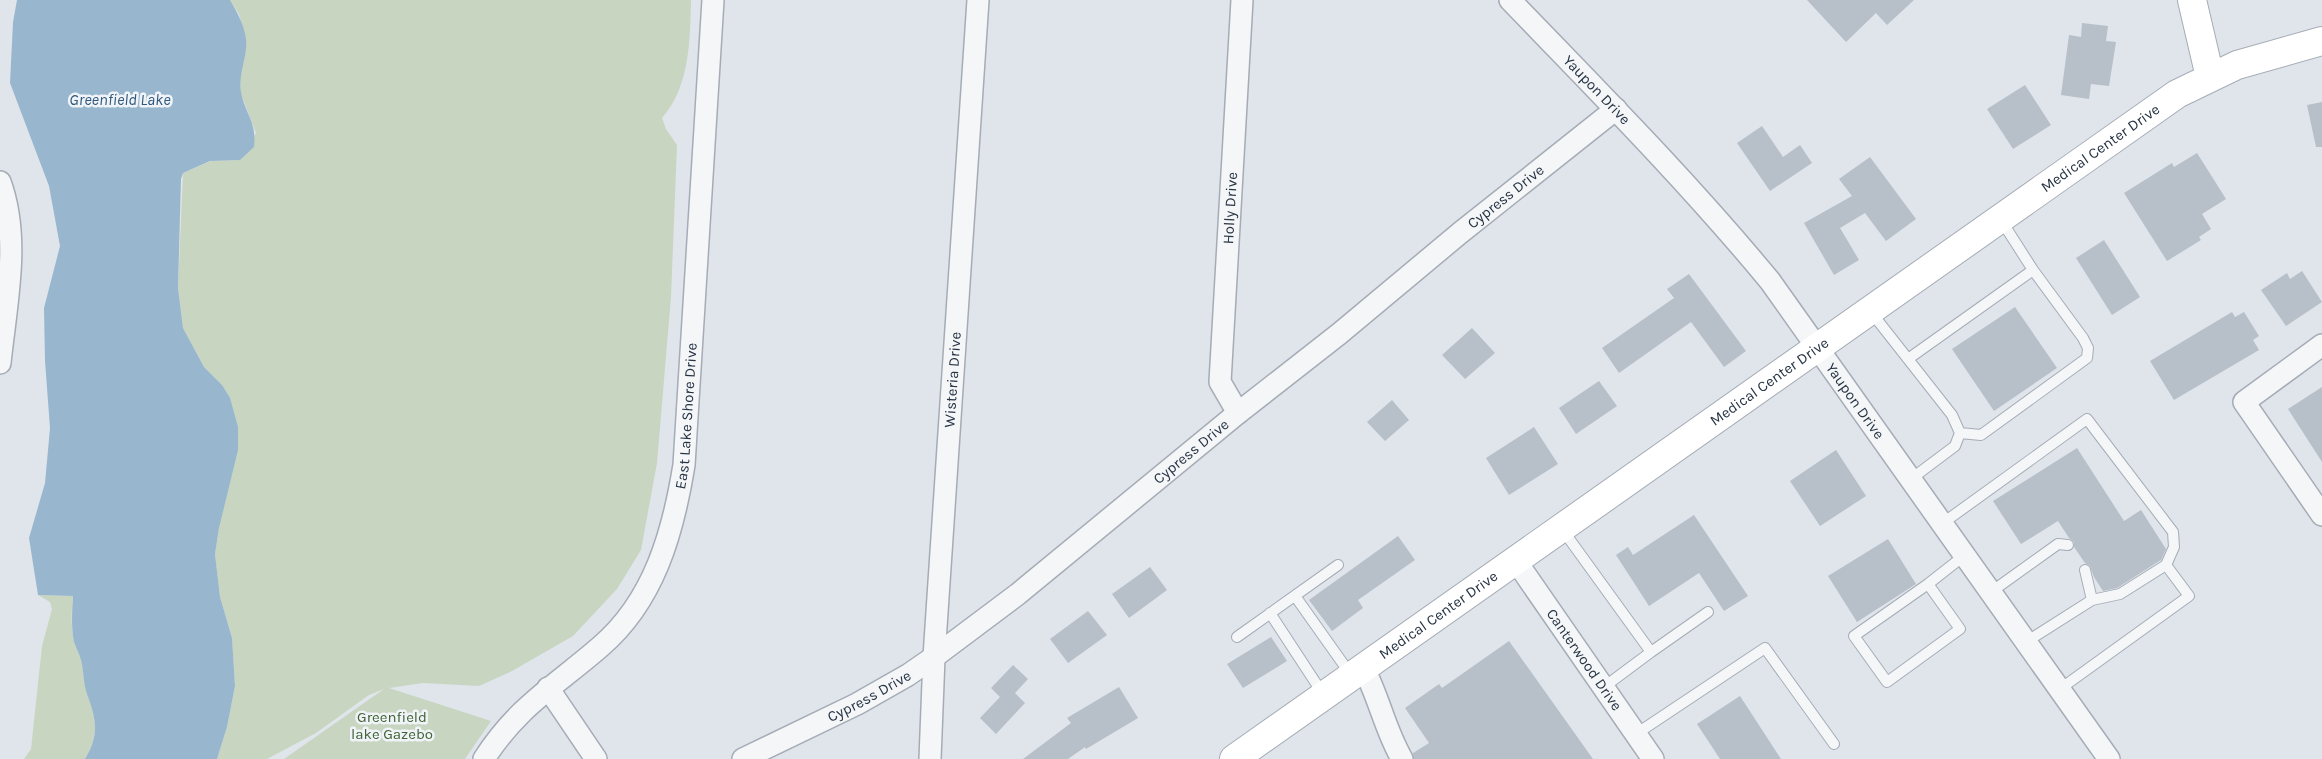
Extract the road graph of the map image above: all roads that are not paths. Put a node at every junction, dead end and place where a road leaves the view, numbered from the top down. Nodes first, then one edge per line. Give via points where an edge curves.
1 (714, 0) edge
2 (978, 0) edge
3 (1242, 0) edge
4 (1510, 0) edge
5 (2192, 0) edge
6 (2322, 41) edge
7 (2210, 76) junction
8 (1616, 109) junction
9 (0, 182) edge
10 (2000, 218) junction
11 (2034, 270) junction
12 (1869, 310) junction
13 (2322, 345) edge
14 (1817, 346) junction
15 (1908, 359) junction
16 (0, 363) edge
17 (1238, 413) junction
18 (1960, 433) junction
19 (1911, 479) junction
20 (2322, 515) edge
21 (1943, 523) junction
22 (1562, 528) junction
23 (2068, 545) dead end
24 (1965, 555) junction
25 (1516, 561) junction
26 (2166, 564) junction
27 (1338, 565) dead end
28 (2085, 570) dead end
29 (1928, 584) junction
30 (1991, 592) junction
31 (1295, 596) junction
32 (2092, 600) junction
33 (1708, 612) dead end
34 (1270, 613) junction
35 (1237, 637) dead end
36 (2026, 642) junction
37 (1651, 652) junction
38 (934, 657) junction
39 (1357, 671) junction
40 (1604, 687) junction
41 (548, 688) junction
42 (2060, 689) junction
43 (1324, 695) junction
44 (1636, 734) junction
45 (1834, 744) dead end
46 (484, 759) edge
47 (596, 759) edge
48 (744, 759) edge
49 (930, 759) edge
50 (1234, 759) edge
51 (1402, 759) edge
52 (1654, 759) edge
53 (2110, 759) edge

1 - 41 street, East Lake Shore Drive via 684,465 678,503 657,569 639,603 602,646
2 - 38 street, Wisteria Drive
3 - 17 street, Holly Drive via 1220,382
4 - 8 street, Yaupon Drive
5 - 7 street
6 - 7 street, Medical Center Drive
7 - 10 street, Medical Center Drive via 2177,94
8 - 14 street, Yaupon Drive via 1737,241
8 - 17 street, Cypress Drive
9 - 16 street via 8,208 12,250
10 - 11 lane
10 - 12 street, Medical Center Drive
11 - 15 lane
11 - 18 lane via 2083,338 2088,348 2087,358 1981,435
12 - 14 street, Medical Center Drive
12 - 15 lane
13 - 20 street via 2244,402
14 - 19 street, Yaupon Drive
14 - 22 street, Medical Center Drive
15 - 18 lane via 1952,415
17 - 38 street, Cypress Drive via 1018,594
18 - 19 lane via 1955,446
19 - 21 street, Yaupon Drive
21 - 24 street, Yaupon Drive
21 - 26 lane via 2087,419 2173,532 2174,548
22 - 25 street, Medical Center Drive
22 - 37 lane
23 - 30 lane via 2058,544
24 - 29 lane
24 - 30 street, Yaupon Drive
25 - 39 street, Medical Center Drive
25 - 40 street, Canterwood Drive
26 - 32 lane via 2120,594
26 - 42 lane via 2189,596
27 - 31 lane
28 - 32 lane
29 - 29 lane via 1960,629 1887,682 1854,636
30 - 36 street, Yaupon Drive
31 - 34 lane
31 - 39 lane
32 - 36 lane
33 - 37 lane
34 - 35 lane
34 - 43 lane
36 - 42 street, Yaupon Drive
37 - 40 lane
38 - 48 street, Cypress Drive via 857,704
38 - 49 street, Wisteria Drive
39 - 43 street, Medical Center Drive
39 - 51 street via 1375,692 1392,741
40 - 44 street, Canterwood Drive
41 - 46 street, East Lake Shore Drive via 516,716
41 - 47 street
42 - 53 street, Yaupon Drive
43 - 50 street, Medical Center Drive
44 - 45 lane via 1766,648
44 - 52 street, Canterwood Drive

